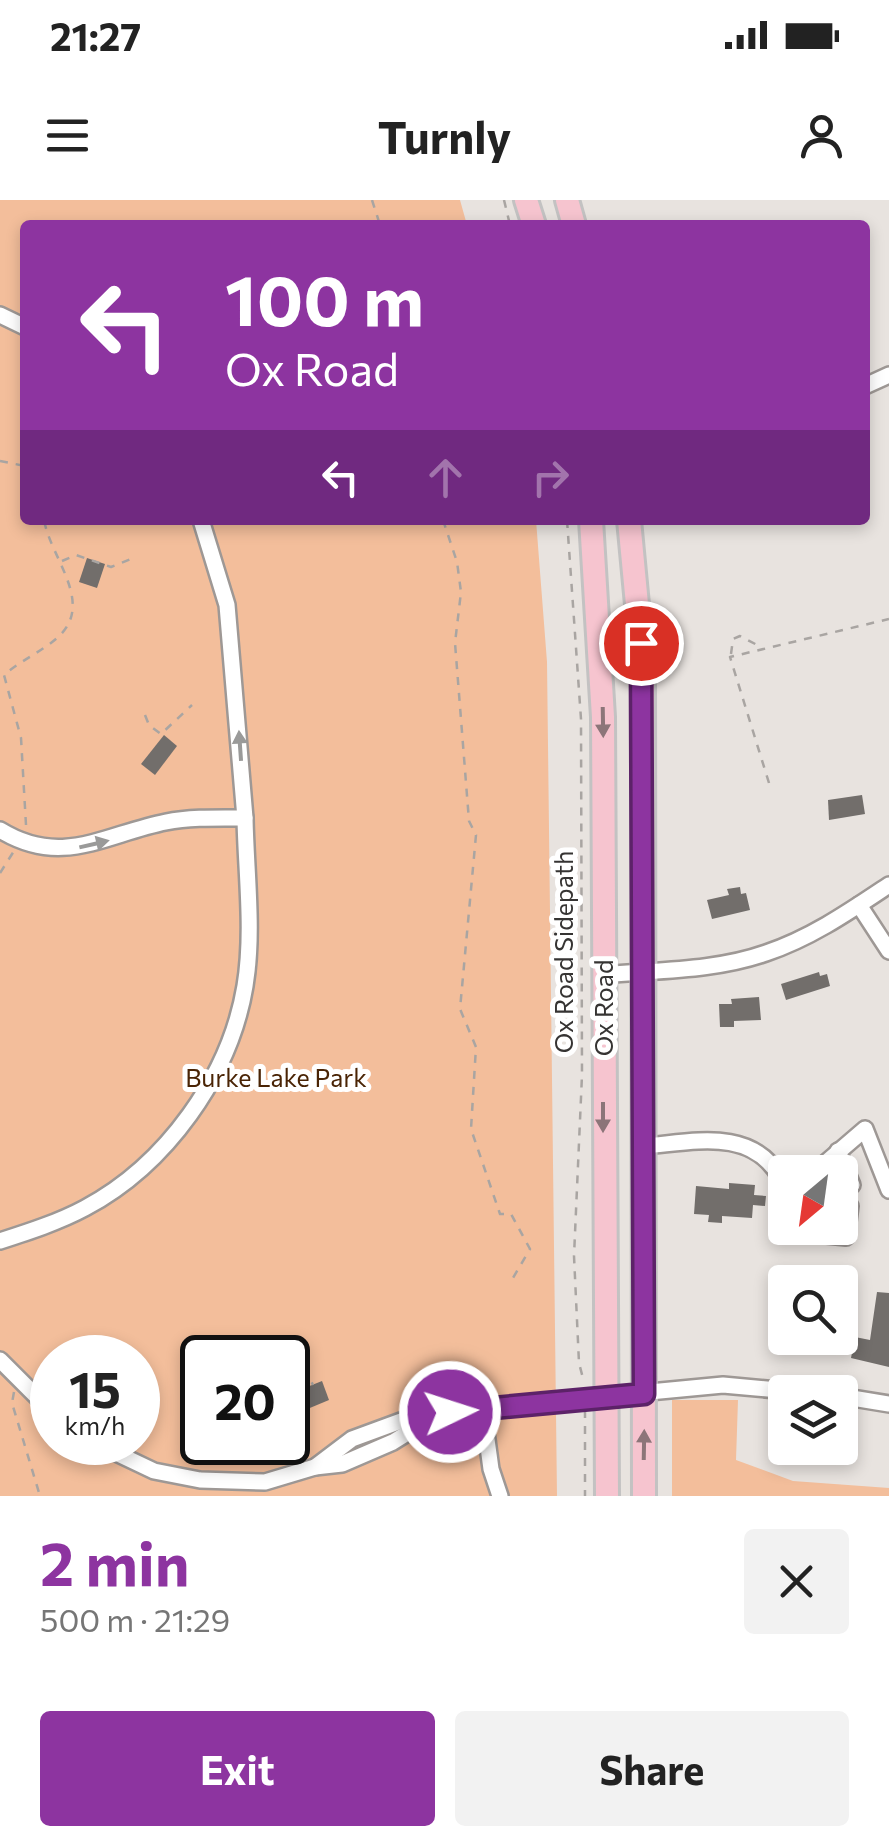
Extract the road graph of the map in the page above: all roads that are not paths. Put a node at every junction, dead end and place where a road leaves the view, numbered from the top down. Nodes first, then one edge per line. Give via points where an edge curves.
1 (204, 525) edge
2 (592, 525) edge
3 (630, 525) edge
4 (245, 818) junction
5 (0, 830) edge
6 (889, 885) edge
7 (859, 905) junction
8 (889, 952) edge
9 (645, 971) junction
10 (604, 975) junction
11 (644, 1146) junction
12 (838, 1150) junction
13 (833, 1155) edge
14 (840, 1155) edge
15 (768, 1159) edge
16 (889, 1190) edge
17 (0, 1241) edge
18 (0, 1360) edge
19 (768, 1389) edge
20 (30, 1390) edge
21 (644, 1394) junction
22 (604, 1399) junction
23 (858, 1399) edge
24 (889, 1404) edge
25 (483, 1410) junction
26 (439, 1414) junction
27 (319, 1464) junction
28 (143, 1465) edge
29 (266, 1489) edge
30 (500, 1496) edge
31 (607, 1496) edge
32 (644, 1496) edge

4 -> 1 street via 230,620
2 -> 10 highway, Ox Road via 603,717
3 - 9 highway, Ox Road via 643,668
5 -> 4 street via 61,848 172,821
4 - 17 street via 245,987 208,1088 174,1136 117,1188 85,1208
6 - 7 street
7 - 8 street
7 - 9 street via 763,954
9 - 10 street
9 - 11 highway, Ox Road
10 -> 22 highway, Ox Road
11 - 15 street via 742,1143
11 - 21 highway, Ox Road
12 - 13 street
12 - 14 street
12 - 16 street via 865,1129
18 - 20 street
19 - 21 street via 723,1385
21 - 22 street
32 -> 21 highway, Ox Road
22 - 25 street
22 - 31 highway, Ox Road
23 - 24 street
25 - 26 street
25 - 30 street
26 - 27 street via 342,1464
26 - 27 street via 375,1428
27 - 29 street
28 - 29 street

